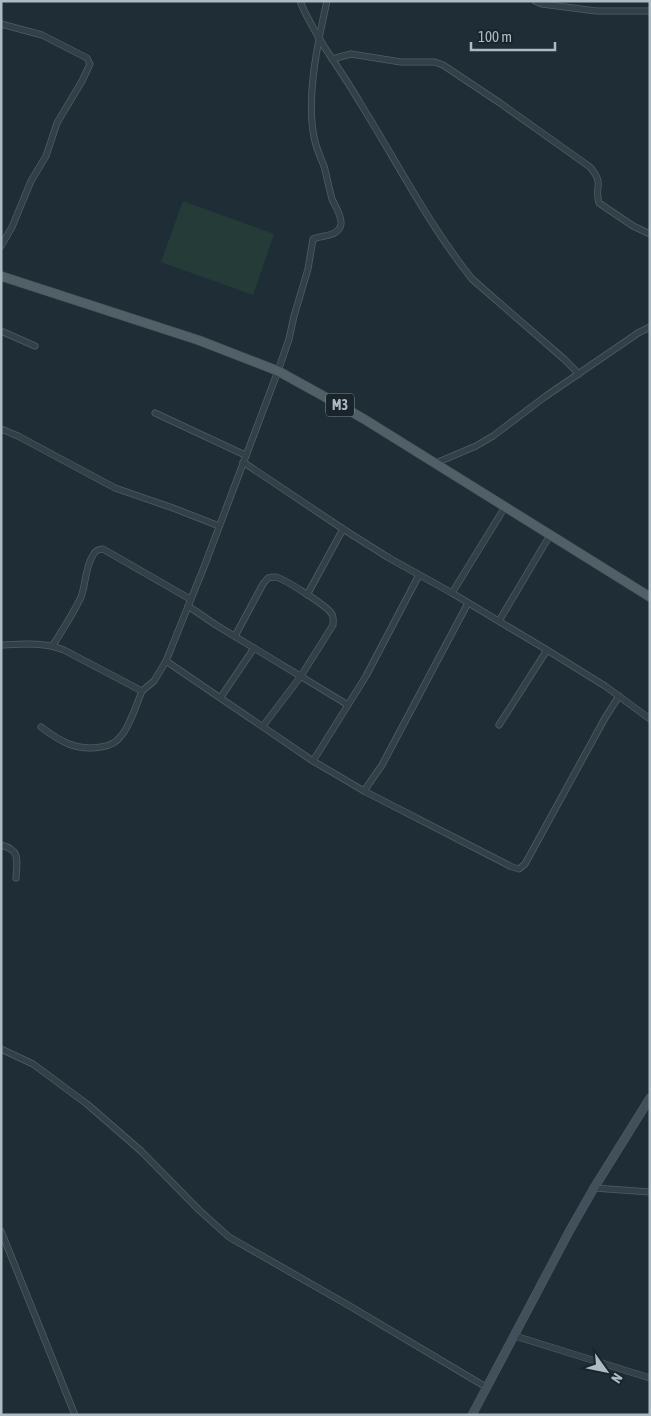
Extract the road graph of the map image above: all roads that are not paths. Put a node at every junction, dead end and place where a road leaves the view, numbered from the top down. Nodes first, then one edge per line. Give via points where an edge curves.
1 (300, 1) edge
2 (327, 1) edge
3 (535, 1) edge
4 (650, 11) edge
5 (1, 24) edge
6 (319, 38) junction
7 (332, 59) junction
8 (650, 234) edge
9 (1, 246) edge
10 (1, 276) edge
11 (650, 326) edge
12 (1, 331) edge
13 (35, 346) dead end
14 (278, 371) junction
15 (579, 374) junction
16 (156, 413) dead end
17 (1, 429) edge
18 (245, 455) junction
19 (243, 462) junction
20 (436, 463) junction
21 (505, 507) junction
22 (219, 526) junction
23 (343, 529) junction
24 (550, 535) junction
25 (419, 575) junction
26 (452, 593) junction
27 (307, 595) junction
28 (650, 597) edge
29 (190, 599) junction
30 (468, 603) junction
31 (188, 606) junction
32 (499, 620) junction
33 (234, 636) junction
34 (1, 644) edge
35 (53, 645) junction
36 (254, 648) junction
37 (547, 650) junction
38 (166, 661) junction
39 (300, 676) junction
40 (142, 691) junction
41 (619, 696) junction
42 (221, 697) junction
43 (348, 705) junction
44 (650, 719) edge
45 (499, 725) dead end
46 (263, 726) junction
47 (41, 728) dead end
48 (313, 761) junction
49 (364, 791) junction
50 (1, 844) edge
51 (16, 878) dead end
52 (1, 1049) edge
53 (650, 1098) edge
54 (594, 1188) junction
55 (650, 1192) edge
56 (1, 1231) edge
57 (514, 1336) junction
58 (650, 1378) edge
59 (486, 1387) junction
60 (75, 1415) edge
61 (472, 1415) edge

1 - 6 street
2 - 6 street
3 - 4 street via 596,10
5 - 9 street via 42,35 87,58 90,64 57,123 46,156
6 - 7 street
6 - 14 street via 313,88 313,130 341,225 335,233 313,239 308,270
7 - 8 street via 351,54 443,65 590,167 597,175 599,203
7 - 15 street via 464,269
10 - 14 main road, M3 via 198,340
11 - 15 street
12 - 13 street
14 - 18 street
14 - 20 main road, M3
15 - 20 street via 493,436
16 - 18 street
17 - 22 street via 115,488
18 - 19 street
19 - 22 street
19 - 23 street
20 - 21 main road, M3
21 - 24 main road, M3
21 - 26 street
22 - 29 street
23 - 25 street
23 - 27 street
24 - 28 main road, M3
24 - 32 street
25 - 26 street
25 - 43 street via 380,652
26 - 30 street
27 - 33 street via 274,577 268,578
27 - 39 street via 334,619
29 - 31 street
29 - 35 street via 99,549 92,556 80,598
30 - 32 street
30 - 49 street via 382,765
31 - 33 street
31 - 38 street
32 - 37 street
33 - 36 street
34 - 35 street
35 - 40 street
36 - 39 street
36 - 42 street
37 - 41 street
37 - 45 street
38 - 40 street via 154,681
38 - 42 street
39 - 43 street
39 - 46 street
40 - 47 street via 122,736 107,746 76,747
41 - 44 street
41 - 49 street via 525,864 519,869
42 - 46 street
43 - 48 street
46 - 48 street
48 - 49 street
50 - 51 street via 17,855
52 - 59 street via 32,1064 87,1104 141,1151 229,1237
53 - 54 street
54 - 55 street
54 - 57 street
56 - 60 street
57 - 58 street
57 - 59 street
59 - 61 street

